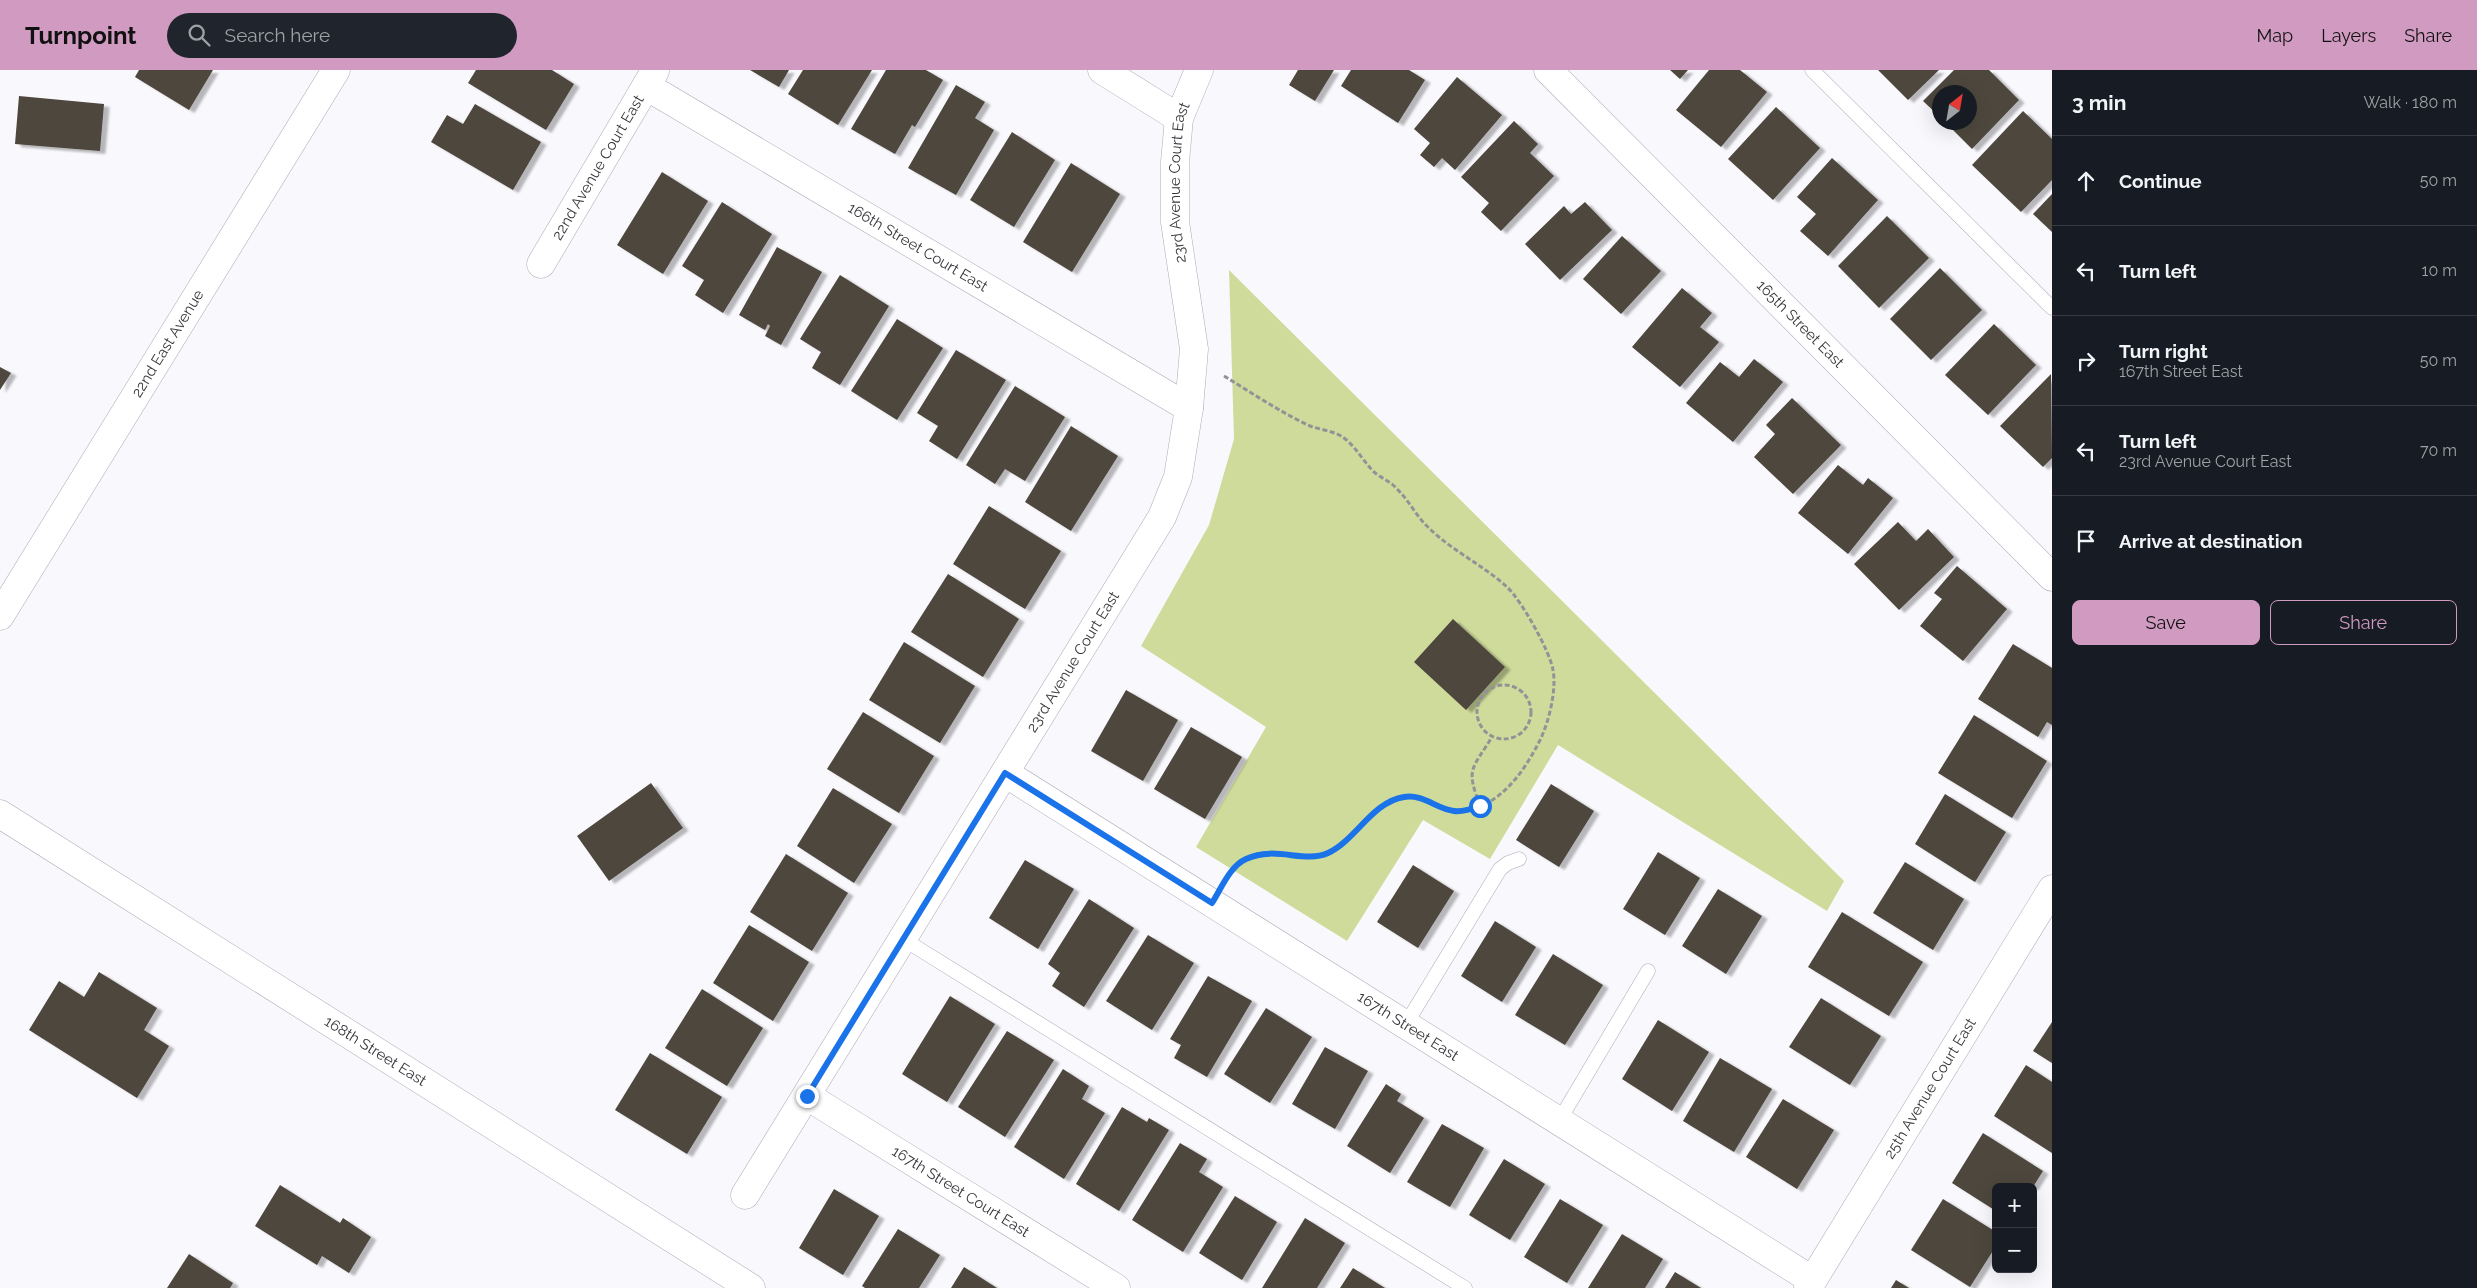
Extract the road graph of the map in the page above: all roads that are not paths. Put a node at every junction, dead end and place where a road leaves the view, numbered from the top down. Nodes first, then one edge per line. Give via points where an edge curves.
1 (336, 70) edge
2 (1102, 70) edge
3 (1199, 70) edge
4 (1548, 70) edge
5 (1812, 70) edge
6 (651, 78) edge
7 (1179, 118) junction
8 (541, 264) dead end
9 (2052, 308) edge
10 (1189, 408) junction
11 (2052, 577) edge
12 (0, 616) edge
13 (1005, 773) junction
14 (0, 814) edge
15 (1520, 859) dead end
16 (2052, 889) edge
17 (903, 938) junction
18 (1648, 971) dead end
19 (1406, 1024) junction
20 (807, 1096) junction
21 (1559, 1121) junction
22 (745, 1195) dead end
23 (1810, 1284) edge
24 (751, 1288) edge
25 (1116, 1288) edge
26 (1465, 1288) edge

1 - 12 street, 22nd East Avenue
2 - 7 street
3 - 7 street, 23rd Avenue Court East
4 - 11 street, 165th Street East
5 - 9 lane
6 - 8 street, 22nd Avenue Court East
6 - 10 street, 166th Street Court East
7 - 10 street, 23rd Avenue Court East via 1175,222 1193,358
10 - 13 street, 23rd Avenue Court East via 1178,477 1162,517
13 - 17 street, 23rd Avenue Court East
13 - 19 street, 167th Street East
14 - 24 street, 168th Street East
15 - 19 lane via 1500,870
16 - 23 street, 25th Avenue Court East
17 - 20 street, 23rd Avenue Court East
17 - 26 lane
18 - 21 lane
19 - 21 street, 167th Street East
20 - 22 street, 23rd Avenue Court East
20 - 25 street, 167th Street Court East
21 - 23 street, 167th Street East

